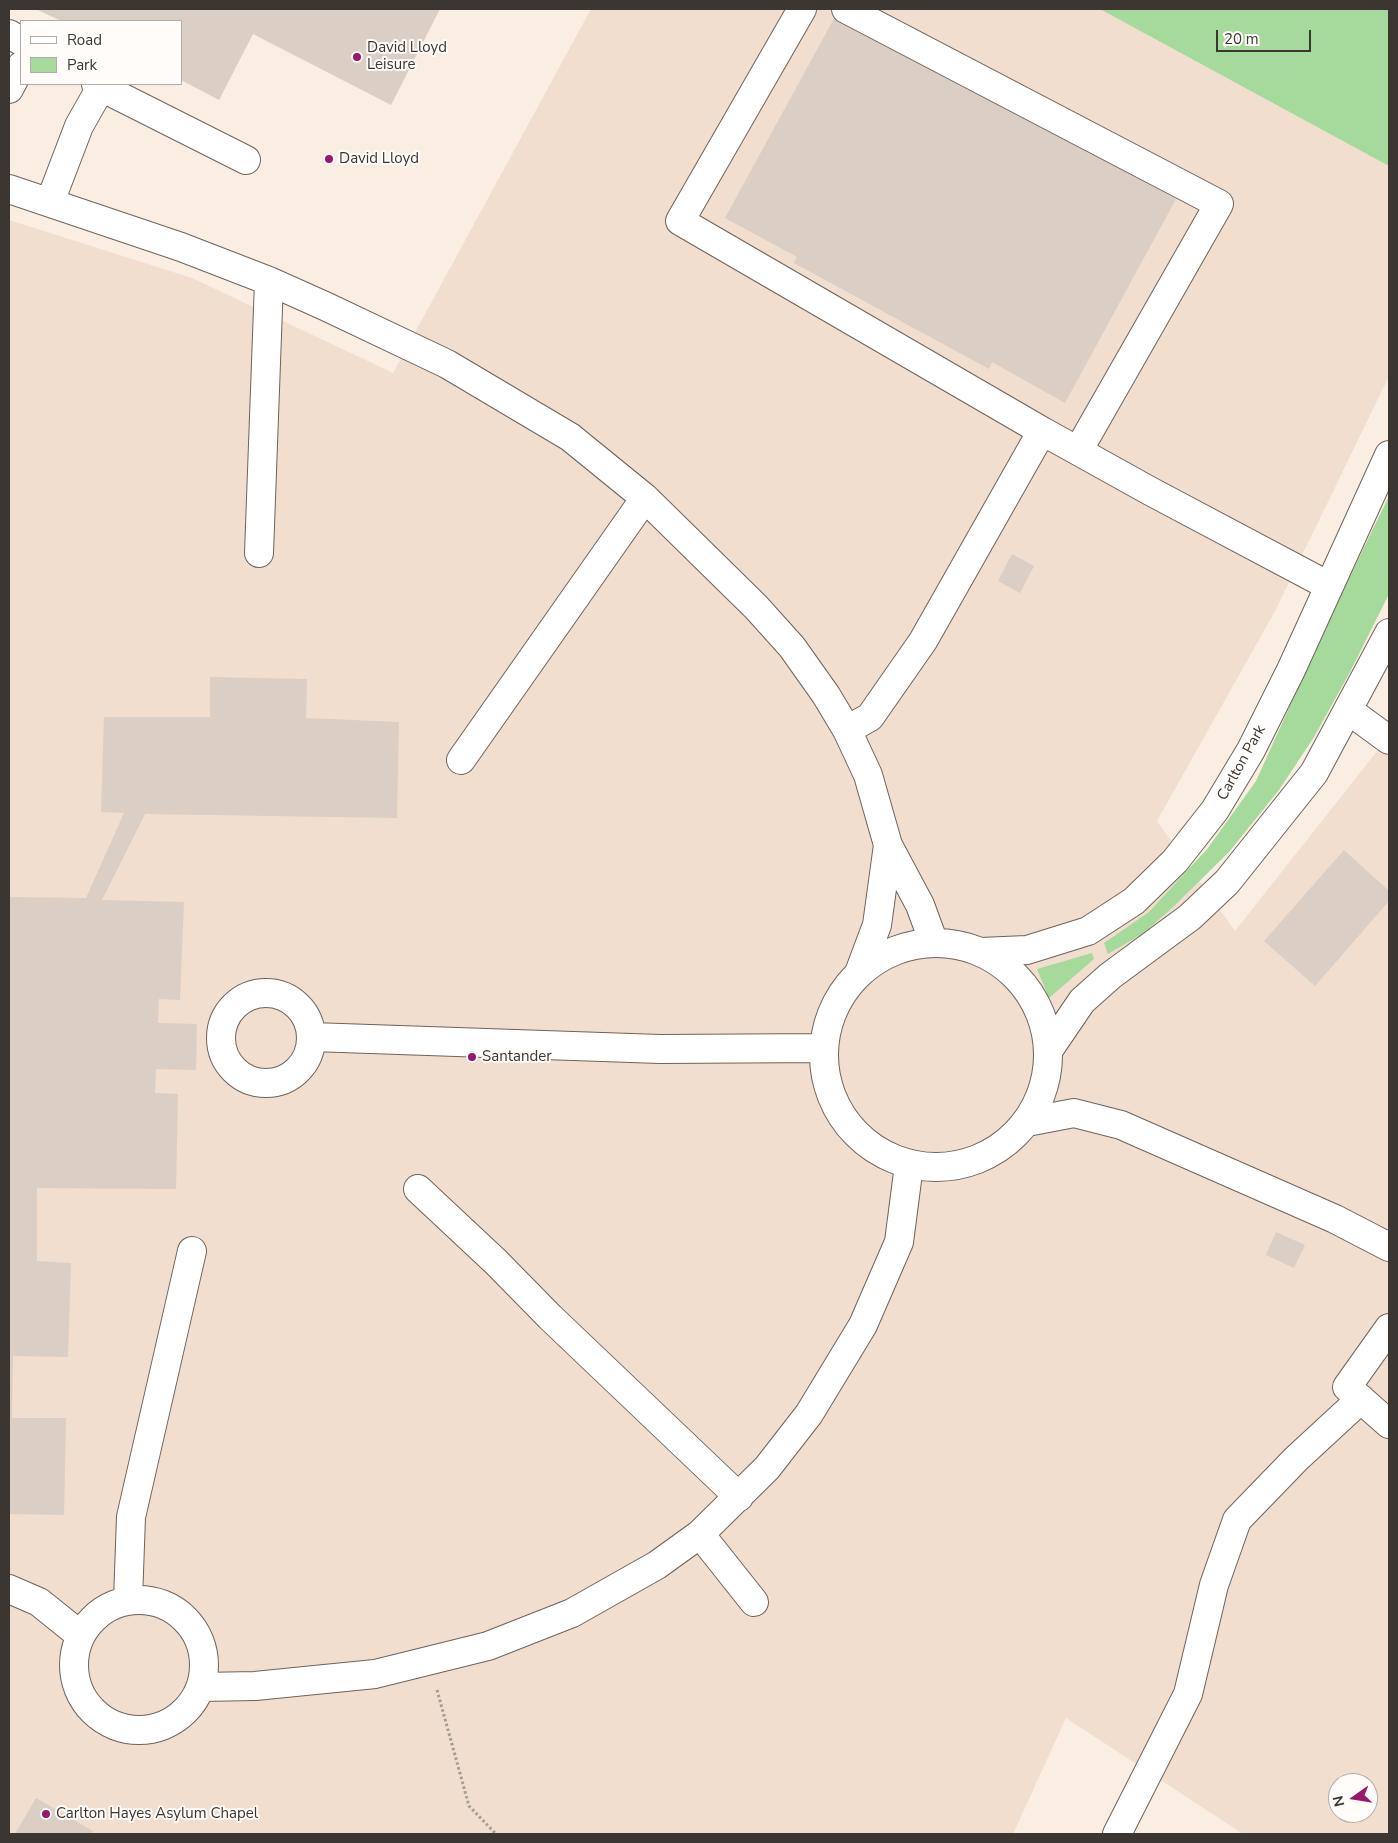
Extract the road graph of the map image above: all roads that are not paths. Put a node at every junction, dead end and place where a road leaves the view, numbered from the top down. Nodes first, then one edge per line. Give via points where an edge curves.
1 (802, 9) edge
2 (846, 9) edge
3 (9, 34) edge
4 (20, 40) edge
5 (20, 68) edge
6 (99, 85) edge
7 (9, 89) edge
8 (246, 160) dead end
9 (9, 189) edge
10 (50, 202) junction
11 (269, 281) junction
12 (1042, 431) junction
13 (1078, 451) junction
14 (1389, 455) edge
15 (645, 498) junction
16 (258, 553) dead end
17 (1329, 586) junction
18 (1389, 633) edge
19 (1348, 710) junction
20 (847, 730) junction
21 (1389, 740) edge
22 (461, 760) dead end
23 (888, 845) junction
24 (934, 943) junction
25 (982, 952) junction
26 (859, 973) junction
27 (312, 1037) dead end
28 (824, 1048) junction
29 (1048, 1051) junction
30 (1027, 1122) junction
31 (909, 1165) junction
32 (418, 1189) dead end
33 (1389, 1247) edge
34 (192, 1251) dead end
35 (1389, 1328) edge
36 (1361, 1399) junction
37 (1389, 1424) edge
38 (738, 1497) junction
39 (700, 1534) junction
40 (9, 1589) edge
41 (128, 1600) junction
42 (754, 1602) dead end
43 (80, 1636) junction
44 (201, 1687) junction
45 (1117, 1834) edge

1 - 12 street via 680,221
2 - 13 street via 1219,204
3 - 4 street
5 - 7 street
6 - 8 street
6 - 10 street via 79,126
9 - 10 street
10 - 11 street via 181,246
11 - 15 street via 447,364 570,437
11 - 16 street
12 - 13 street
12 - 20 street via 923,641 870,717
13 - 17 street
14 - 17 street, Carlton Park
15 - 20 street via 792,647
15 - 22 street
17 - 25 street, Carlton Park via 1251,750 1215,810 1175,861 1134,901 1088,931 1028,950
18 - 19 street
19 - 21 street
19 - 29 street via 1314,774 1227,882 1190,917 1110,976 1082,1001
20 - 23 street via 868,775
23 - 24 street via 920,904
23 - 26 street via 877,925
24 - 25 street
24 - 26 street via 907,946 881,957
25 - 29 street via 1008,969 1029,992 1042,1020
26 - 28 street via 841,995 829,1020
27 - 28 street via 660,1048
28 - 31 street via 828,1087 845,1122 873,1149
29 - 30 street via 1043,1088
30 - 31 street via 1003,1146 974,1161 942,1168
30 - 33 street via 1074,1113 1121,1125 1326,1215
31 - 38 street via 899,1242 863,1325 809,1414 767,1468
32 - 38 street
34 - 41 street via 131,1517
35 - 36 street via 1347,1386
36 - 37 street
36 - 45 street via 1237,1520 1214,1585 1188,1694
38 - 39 street
39 - 42 street
39 - 44 street via 657,1565 572,1613 488,1646 375,1674 255,1686
40 - 43 street via 39,1602
41 - 43 street via 108,1606 92,1619
41 - 44 street via 166,1605 182,1615 195,1630 204,1658
43 - 44 street via 74,1656 74,1677 82,1697 95,1714 113,1725 134,1730 161,1726 190,1706

